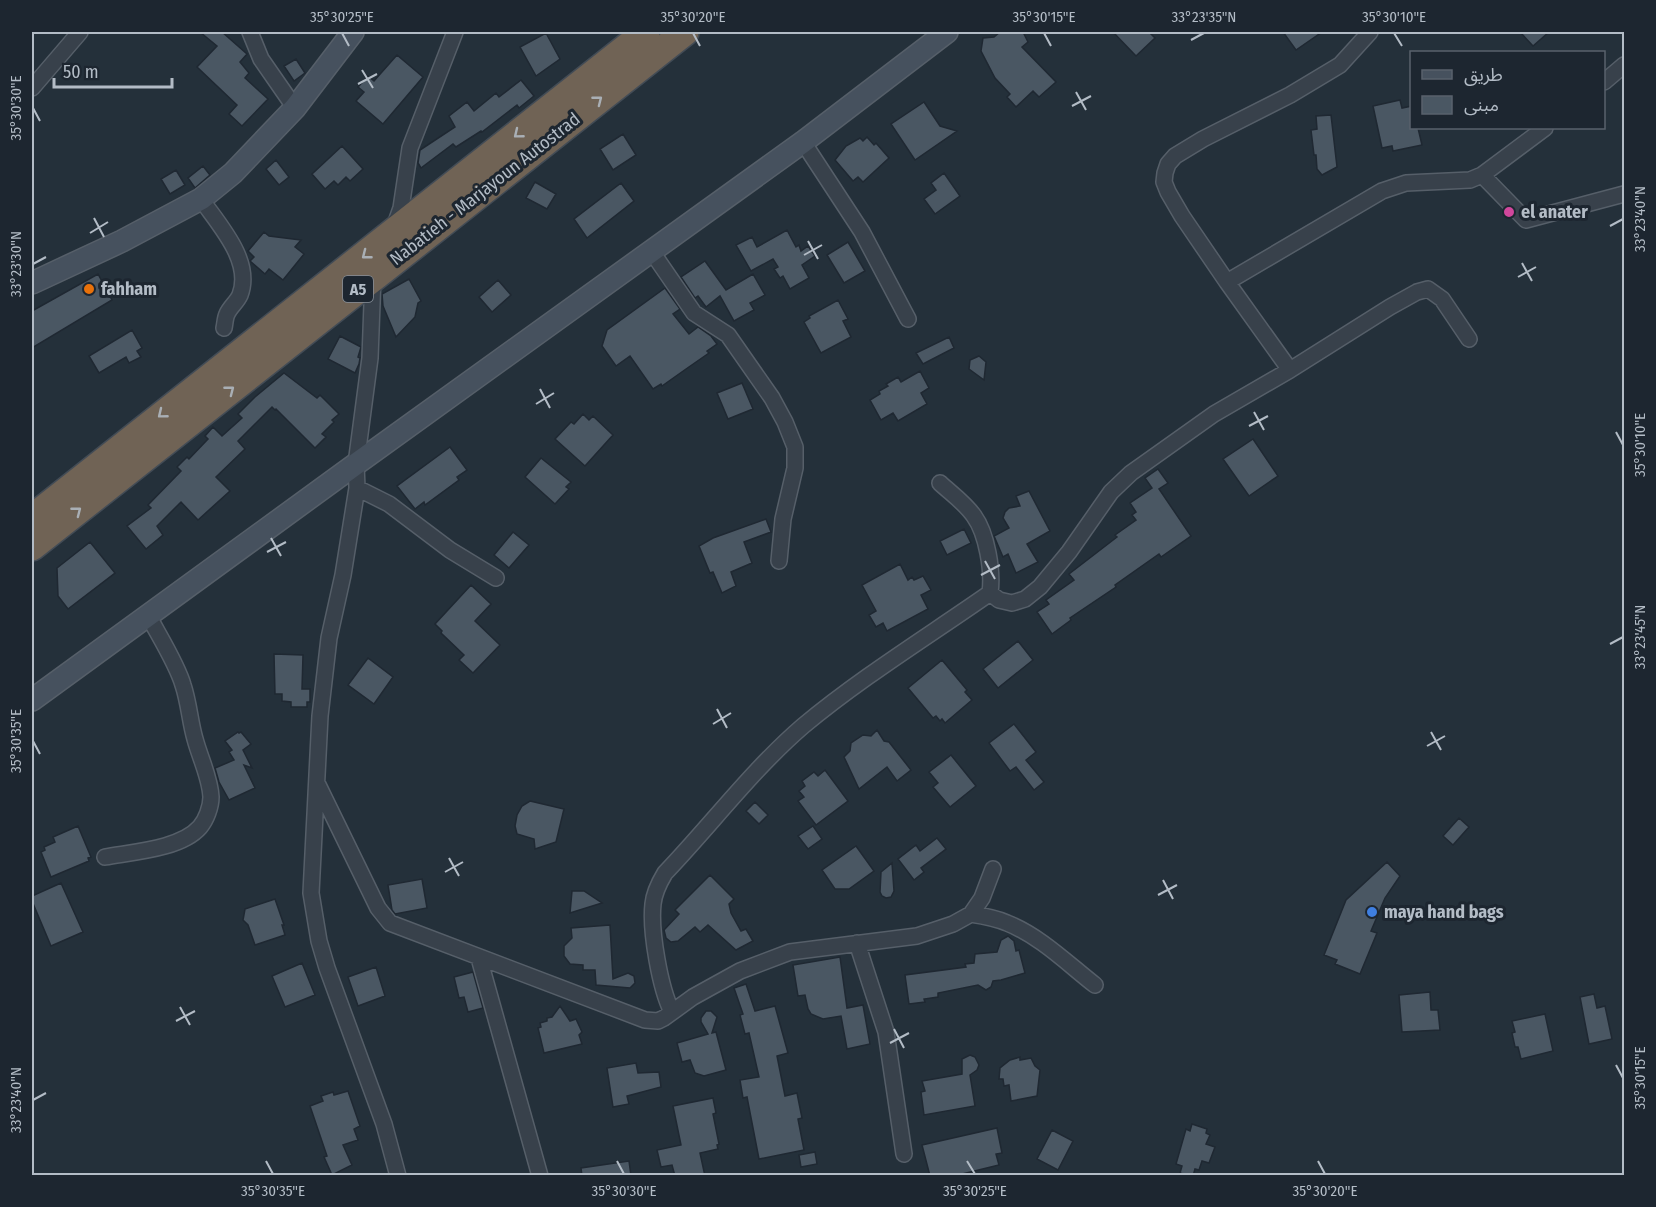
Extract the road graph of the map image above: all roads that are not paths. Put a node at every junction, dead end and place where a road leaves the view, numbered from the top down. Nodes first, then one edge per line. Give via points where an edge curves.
1 (80, 32) edge
2 (250, 32) edge
3 (353, 32) edge
4 (455, 32) edge
5 (646, 32) edge
6 (685, 32) edge
7 (947, 32) edge
8 (1370, 32) edge
9 (1624, 65) edge
10 (1605, 80) edge
11 (32, 88) edge
12 (295, 108) junction
13 (1544, 129) edge
14 (803, 142) junction
15 (1482, 175) junction
16 (1624, 194) edge
17 (201, 199) junction
18 (392, 235) junction
19 (652, 252) junction
20 (374, 276) junction
21 (1227, 282) junction
22 (32, 283) edge
23 (908, 319) dead end
24 (224, 328) dead end
25 (1469, 339) dead end
26 (1290, 370) junction
27 (356, 464) junction
28 (940, 483) dead end
29 (357, 488) junction
30 (32, 518) edge
31 (32, 547) edge
32 (779, 561) dead end
33 (496, 578) dead end
34 (990, 593) junction
35 (148, 615) junction
36 (32, 700) edge
37 (316, 782) junction
38 (105, 857) dead end
39 (993, 869) dead end
40 (971, 914) junction
41 (857, 943) junction
42 (479, 958) junction
43 (1095, 985) dead end
44 (672, 1012) junction
45 (904, 1154) dead end
46 (398, 1176) edge
47 (540, 1176) edge

1 - 11 street
2 - 12 street via 261,59
3 - 12 street
4 - 18 street via 410,148 401,208
5 -> 18 highway, Nabatieh - Marjayoun Autostrad / A5
20 -> 6 highway, Nabatieh - Marjayoun Autostrad / A5
7 - 14 street
8 - 21 street via 1352,54 1323,76 1203,139 1168,164 1164,182 1168,192
9 - 10 street
12 - 17 street via 233,173
13 - 15 street
14 - 19 street
14 - 23 street via 862,232
15 - 16 street via 1526,220
15 - 21 street via 1470,180 1406,183 1382,191
17 - 22 street
17 - 24 street via 242,266 240,294 227,314
18 -> 30 highway, Nabatieh - Marjayoun Autostrad / A5
19 - 27 street
19 - 32 street via 694,313 728,335 785,422 795,447 795,468 783,519
20 - 27 street via 370,358
31 -> 20 highway, Nabatieh - Marjayoun Autostrad / A5
21 - 26 street
25 - 26 street via 1442,299 1428,289
26 - 34 street via 1214,414 1131,473 1111,492 1040,587 1025,599 1012,603
27 - 29 street
27 - 35 street
28 - 34 street via 976,519 992,577
29 - 33 street via 389,504 450,550
29 - 37 street via 329,638
34 - 44 street via 894,657 803,726 774,752 665,873 653,904 654,926 660,977
35 - 36 street
35 - 38 street via 183,684 211,798 207,817 192,834 158,847
37 - 42 street via 378,908 390,923
37 - 46 street via 311,893 319,940 384,1124
39 - 40 street
40 - 41 street via 917,936
40 - 43 street via 1011,924
41 - 44 street via 790,952 740,971
41 - 45 street via 886,1032
42 - 44 street via 645,1020 658,1021
42 - 47 street

